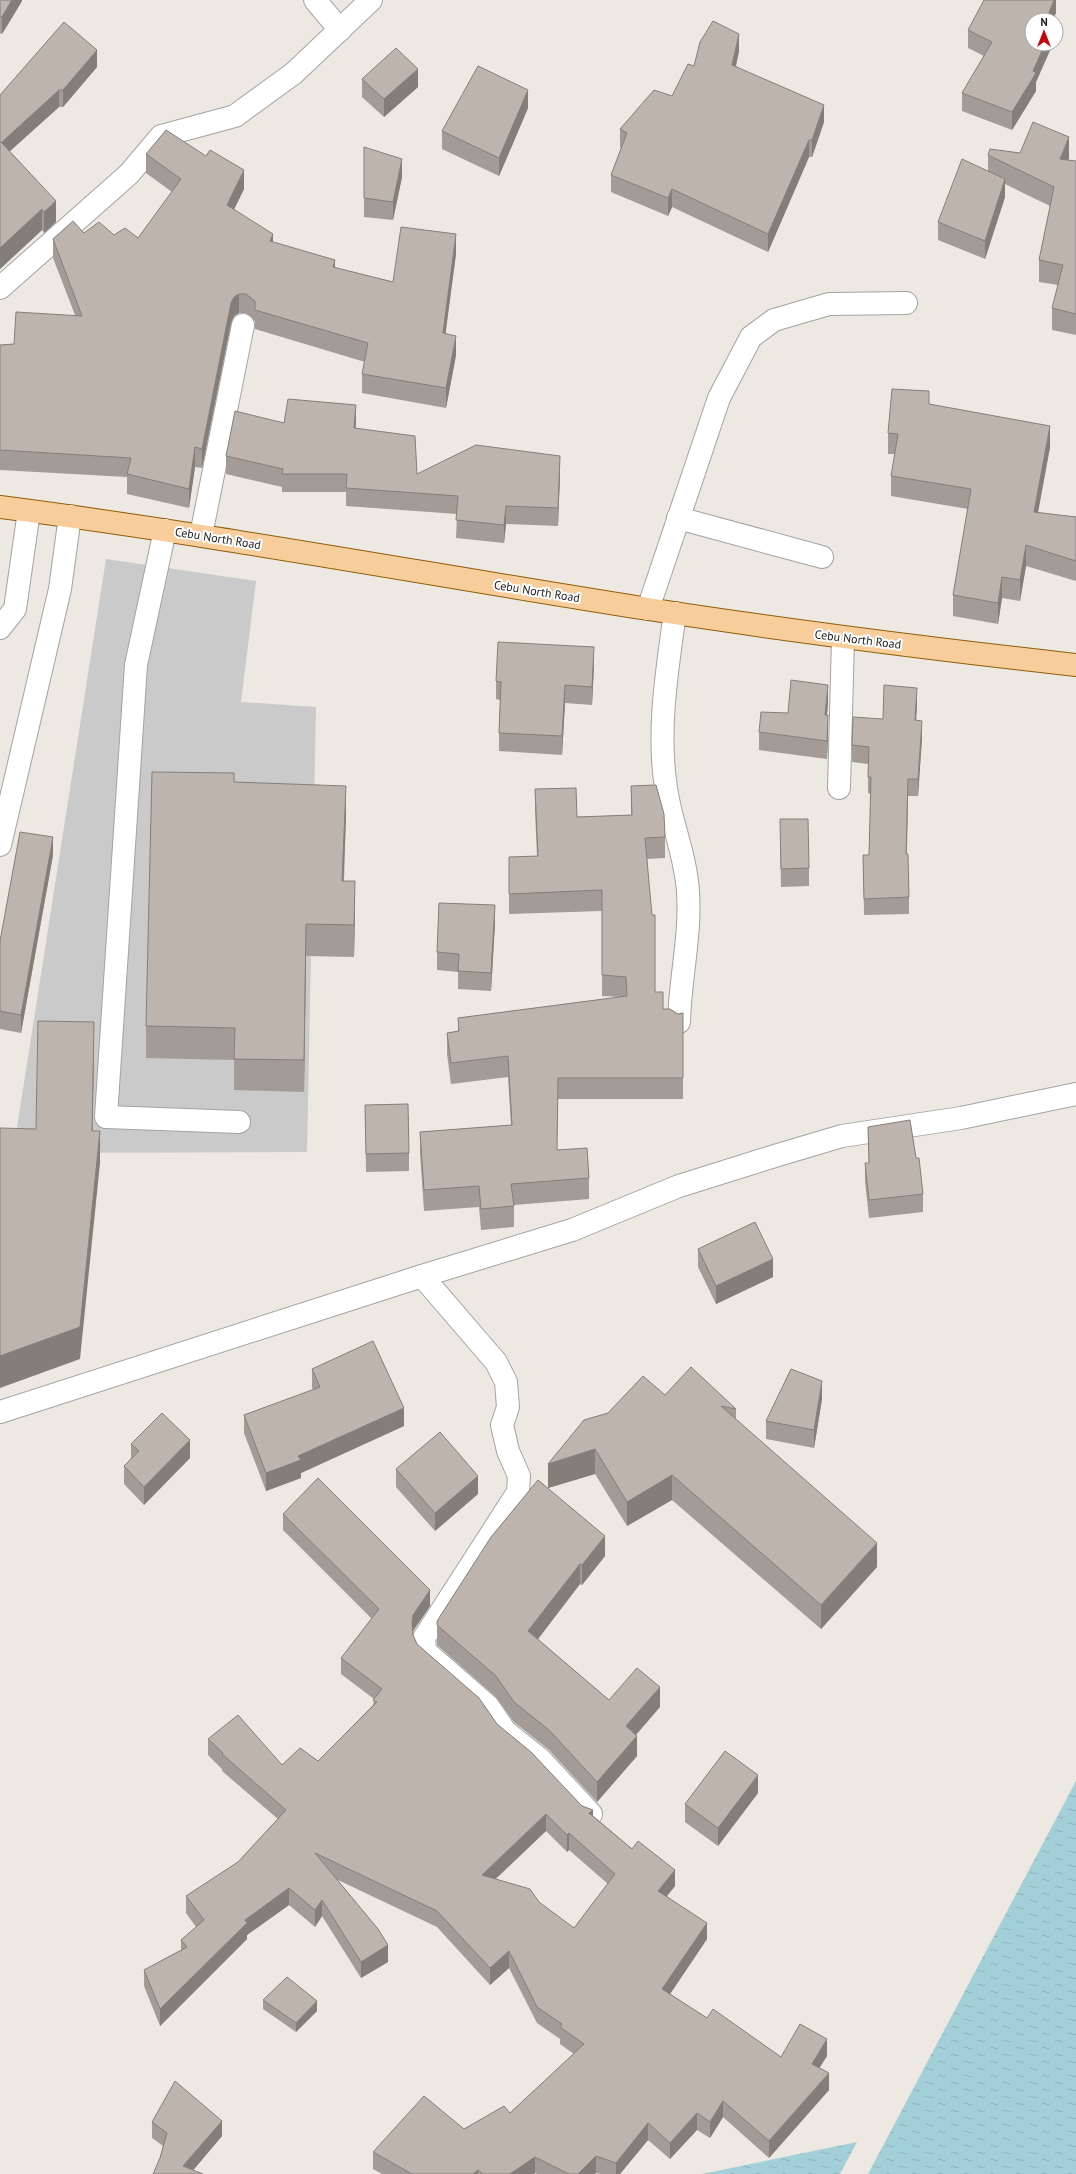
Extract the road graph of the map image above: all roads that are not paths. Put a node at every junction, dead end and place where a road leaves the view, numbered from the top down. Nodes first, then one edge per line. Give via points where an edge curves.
1 (315, 0) edge
2 (371, 0) edge
3 (340, 30) junction
4 (0, 288) edge
5 (906, 303) dead end
6 (243, 325) dead end
7 (0, 507) edge
8 (30, 511) junction
9 (70, 516) junction
10 (678, 518) junction
11 (165, 530) junction
12 (202, 535) junction
13 (822, 557) dead end
14 (648, 609) junction
15 (675, 613) junction
16 (0, 628) edge
17 (843, 638) junction
18 (1076, 665) edge
19 (839, 788) dead end
20 (0, 845) edge
21 (679, 1022) edge
22 (1076, 1094) edge
23 (239, 1122) dead end
24 (422, 1276) junction
25 (0, 1412) edge
26 (591, 1814) edge

1 - 3 street
2 - 3 street
3 - 4 street via 294,73 235,116 161,136 129,174
5 - 10 street via 829,304 774,320 751,337 718,398
6 - 12 street
7 - 8 main road, Cebu North Road
8 - 9 main road, Cebu North Road
8 - 16 street via 15,610
9 - 11 main road, Cebu North Road
9 - 20 street via 60,589
10 - 13 street
10 - 14 street
11 - 12 main road, Cebu North Road
11 - 23 street via 136,665 106,1117
12 - 14 main road, Cebu North Road
14 - 15 main road, Cebu North Road
15 - 17 main road, Cebu North Road
15 - 21 street via 662,738 666,789 685,863 688,892 688,937
17 - 18 main road, Cebu North Road
17 - 19 street
22 - 24 street via 961,1118 842,1136 679,1186 572,1230
24 - 25 street
24 - 26 street via 496,1362 506,1382 508,1407 502,1425 508,1451 519,1476 518,1492 424,1638 425,1651 488,1706 505,1730 540,1759

